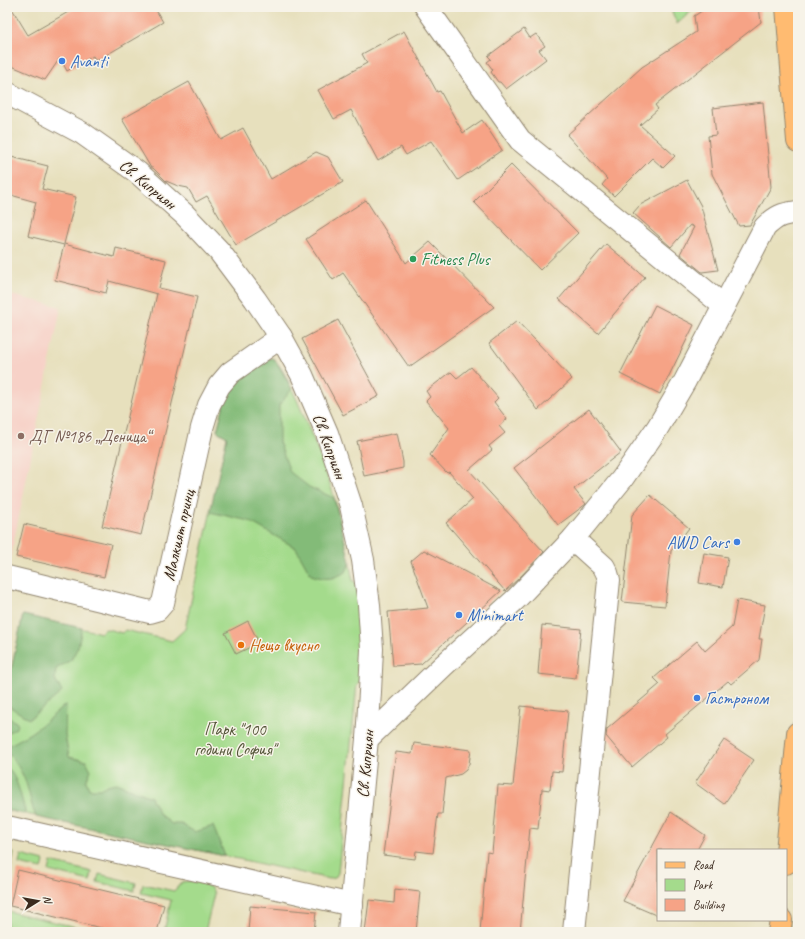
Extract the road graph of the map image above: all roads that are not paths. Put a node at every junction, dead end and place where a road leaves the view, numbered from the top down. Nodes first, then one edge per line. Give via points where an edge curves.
1 (426, 7) edge
2 (787, 7) edge
3 (7, 93) edge
4 (798, 141) edge
5 (798, 212) edge
6 (724, 306) junction
7 (281, 337) junction
8 (573, 539) junction
9 (7, 577) edge
10 (798, 733) edge
11 (367, 739) junction
12 (7, 827) edge
13 (787, 852) edge
14 (352, 905) junction
15 (781, 921) edge
16 (349, 932) edge
17 (574, 932) edge
18 (779, 932) edge

1 - 6 street via 520,140
2 - 4 main road
3 - 7 street, Св. Киприян via 82,133 137,172 185,215 219,251
5 - 6 street via 775,218 765,227
6 - 8 street via 658,427 622,480
7 - 9 street, Малкият принц via 230,373 219,386 209,405 163,603 157,610 150,612
7 - 11 street, Св. Киприян via 302,375 327,434 351,506 363,560 372,649
8 - 11 street via 517,598
8 - 17 street via 604,567 609,580
10 - 13 main road
11 - 14 street, Св. Киприян
12 - 14 street
14 - 16 street, Св. Киприян
15 - 18 main road

